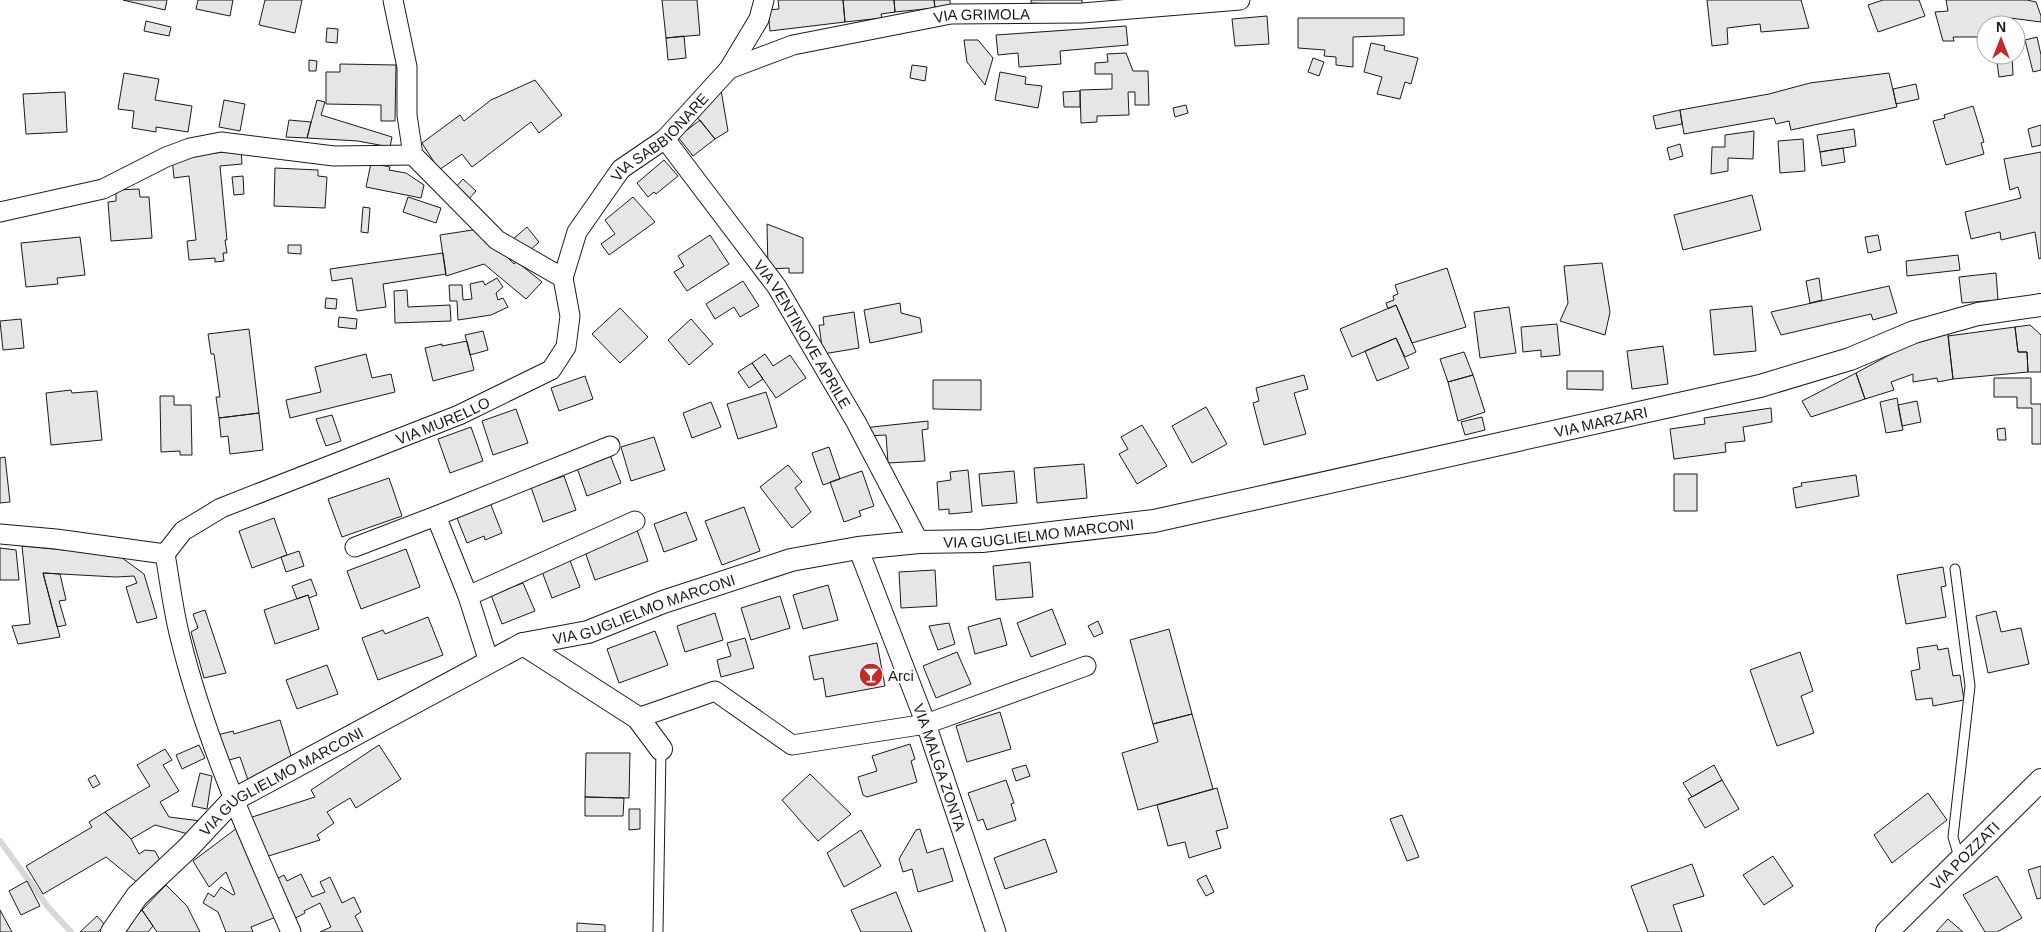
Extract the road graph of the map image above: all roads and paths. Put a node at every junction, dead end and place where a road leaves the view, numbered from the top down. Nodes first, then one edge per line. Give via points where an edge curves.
1 (392, 0) edge
2 (764, 0) edge
3 (1240, 0) edge
4 (729, 69) junction
5 (665, 139) junction
6 (413, 155) junction
7 (0, 212) edge
8 (563, 278) junction
9 (2041, 305) edge
10 (610, 446) dead end
11 (436, 516) junction
12 (635, 521) dead end
13 (1154, 521) joint
14 (0, 534) edge
15 (919, 542) junction
16 (355, 547) dead end
17 (858, 548) junction
18 (165, 554) junction
19 (1956, 569) dead end
20 (468, 596) junction
21 (523, 644) junction
22 (489, 662) junction
23 (1086, 666) dead end
24 (638, 718) junction
25 (926, 724) junction
26 (660, 749) joint
27 (2041, 780) edge
28 (233, 800) junction
29 (1960, 860) junction
30 (112, 932) edge
31 (291, 932) edge
32 (658, 932) edge
33 (996, 932) edge
34 (1887, 932) edge

1 - 6 street via 407,67 407,114
2 - 4 street, VIA SABBIONARE via 759,19
3 - 4 street, VIA GRIMOLA via 1082,13 951,14 793,45
4 - 5 street, VIA SABBIONARE
5 - 8 street, VIA SABBIONARE via 621,169 577,232
5 - 15 street, VIA VENTINOVE APRILE via 777,287 856,422
6 - 7 street via 334,156 220,142 166,157 104,189
6 - 8 street via 497,240
8 - 18 street, VIA MURELLO via 570,316 566,347 551,370 459,415 221,508 183,531
9 - 13 street, VIA MARZARI via 1978,314 1914,332 1850,359 1760,386
10 - 11 street
11 - 16 street
11 - 20 street
12 - 20 street
13 - 15 street, VIA GUGLIELMO MARCONI via 982,541
14 - 18 street
15 - 17 street, VIA GUGLIELMO MARCONI
17 - 21 street, VIA GUGLIELMO MARCONI via 791,560 663,602 588,632
17 - 25 street, VIA MALGA ZONTA
18 - 28 street via 180,636 207,731
19 - 29 lane via 1970,686 1953,837
20 - 22 street
21 - 22 street, VIA GUGLIELMO MARCONI
21 - 24 street
22 - 28 street, VIA GUGLIELMO MARCONI
23 - 25 street
24 - 25 street via 715,690 792,745
24 - 26 street
25 - 33 street, VIA MALGA ZONTA
26 - 32 lane
27 - 29 street, VIA POZZATI
28 - 30 street, VIA GUGLIELMO MARCONI via 137,896
28 - 31 street
29 - 34 street, VIA POZZATI

